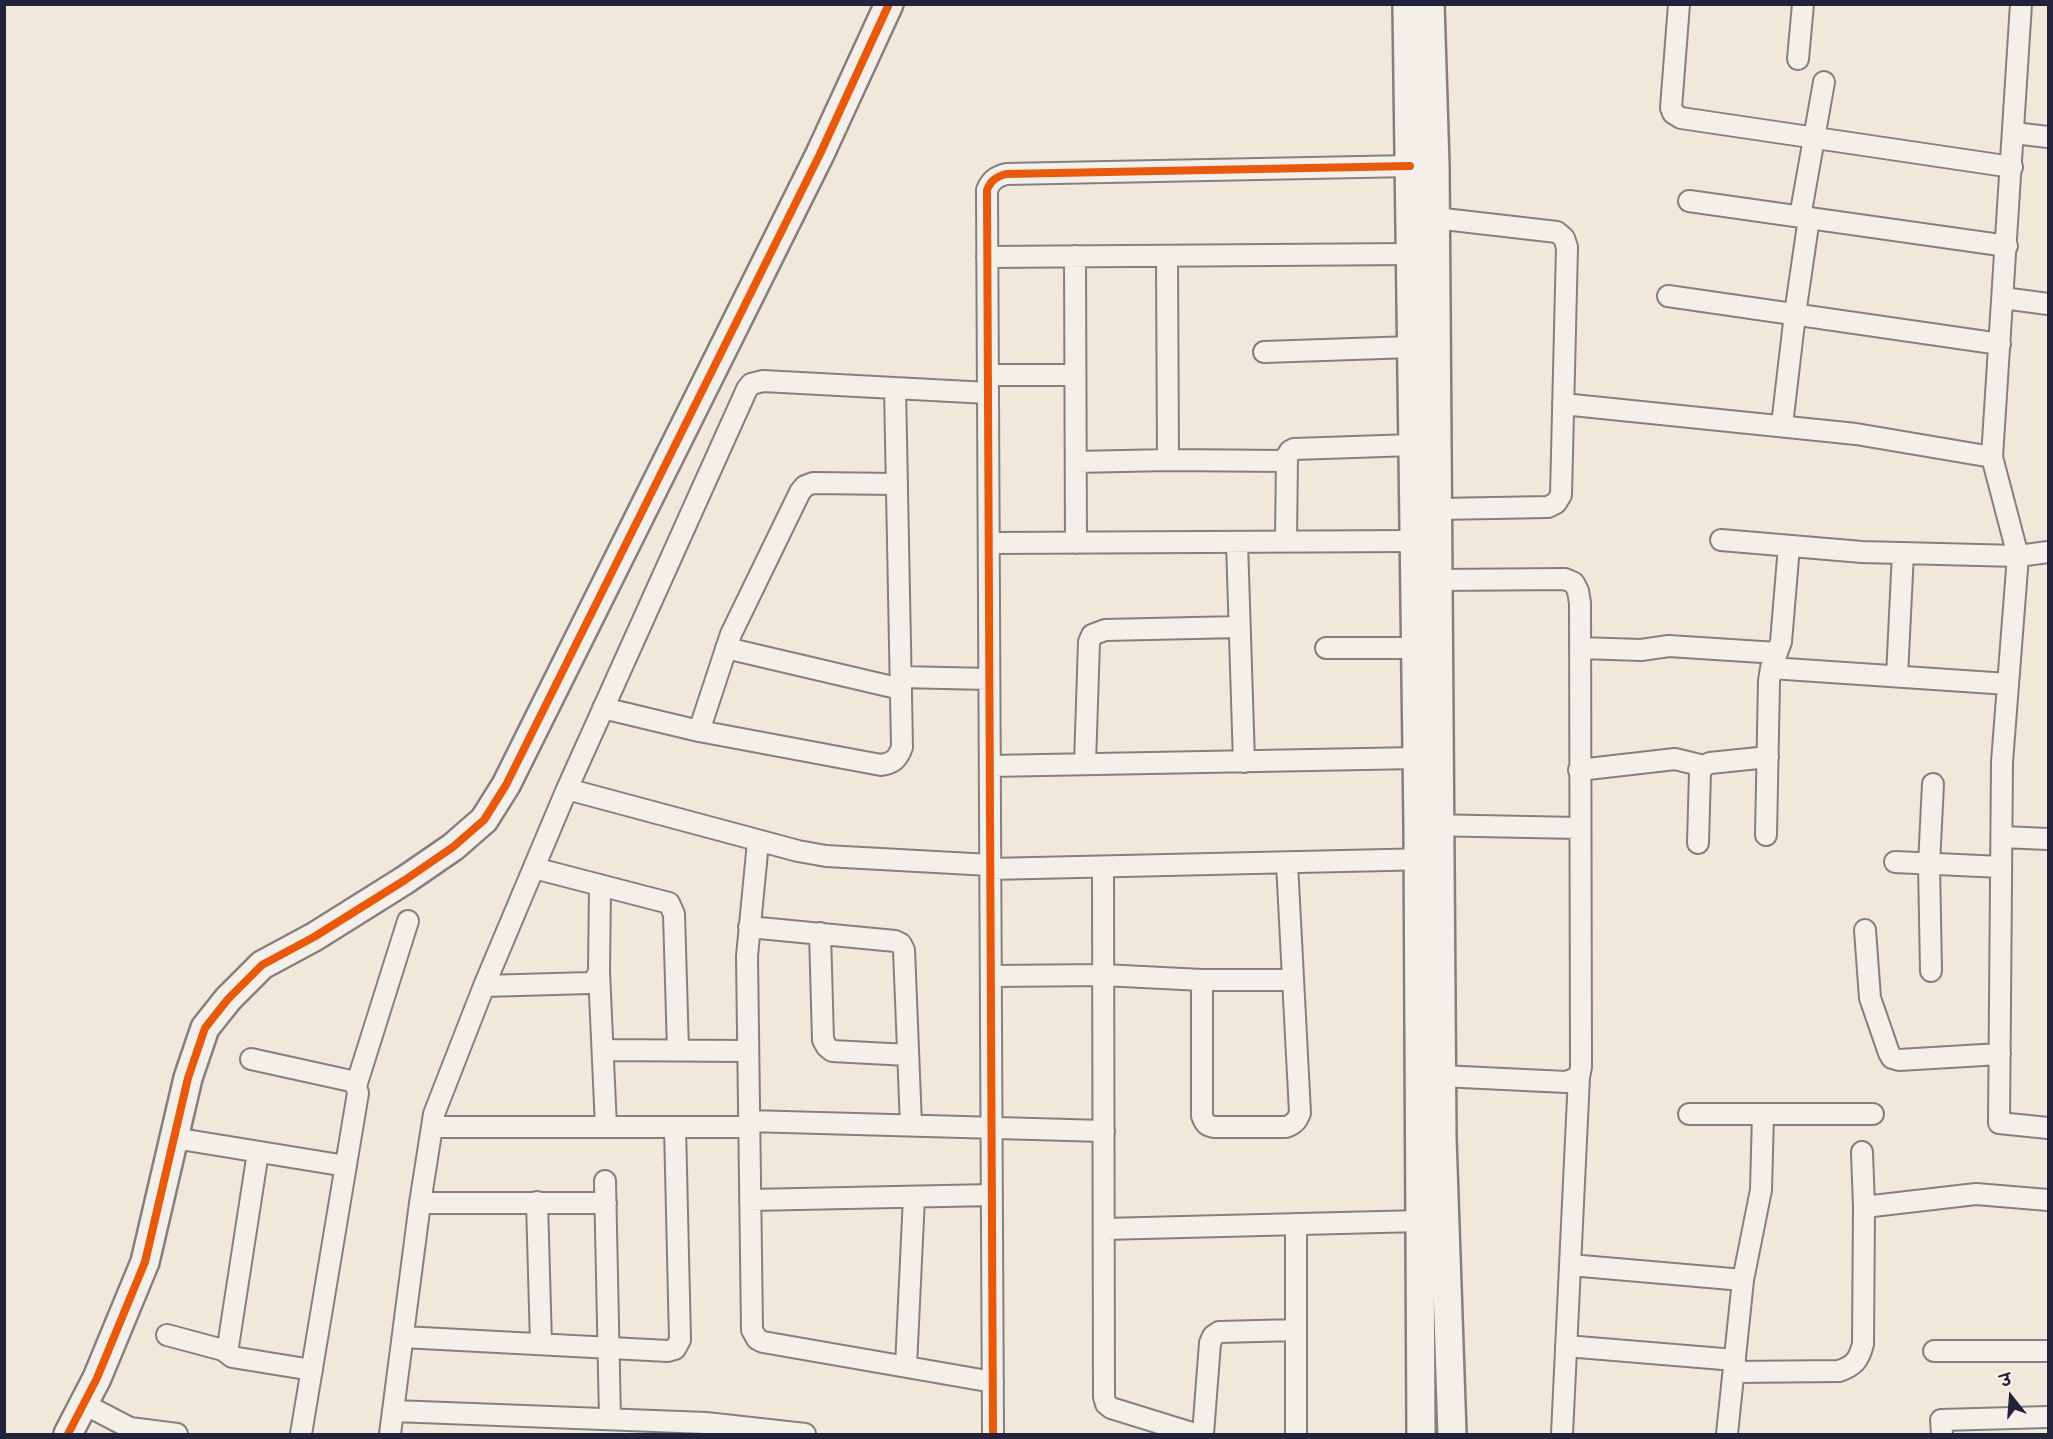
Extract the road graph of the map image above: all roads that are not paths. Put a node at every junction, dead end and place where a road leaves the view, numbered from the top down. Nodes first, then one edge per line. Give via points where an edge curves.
1 (889, 4) edge
2 (1407, 4) edge
3 (1430, 4) edge
4 (1679, 4) edge
5 (1803, 4) edge
6 (2021, 4) edge
7 (1798, 59) dead end
8 (1824, 82) dead end
9 (2014, 133) junction
10 (2049, 137) edge
11 (1812, 138) junction
12 (1410, 166) junction
13 (2012, 166) junction
14 (1689, 201) dead end
15 (1804, 217) junction
16 (1435, 218) junction
17 (2007, 246) junction
18 (1411, 254) junction
19 (1075, 256) junction
20 (1167, 256) junction
21 (987, 257) junction
22 (1668, 296) dead end
23 (2003, 298) junction
24 (2049, 304) edge
25 (1795, 314) junction
26 (2000, 344) junction
27 (1412, 347) junction
28 (1264, 352) dead end
29 (1076, 375) junction
30 (988, 384) junction
31 (895, 388) junction
32 (1563, 404) junction
33 (1782, 425) junction
34 (1413, 445) junction
35 (1992, 457) junction
36 (1168, 460) junction
37 (1287, 461) junction
38 (1076, 462) junction
39 (897, 484) junction
40 (1438, 509) junction
41 (1721, 540) dead end
42 (1415, 541) junction
43 (1237, 542) junction
44 (1286, 542) junction
45 (989, 543) junction
46 (1076, 543) junction
47 (1789, 546) junction
48 (2049, 552) edge
49 (1903, 553) junction
50 (2018, 556) junction
51 (1439, 580) junction
52 (1239, 627) junction
53 (726, 648) junction
54 (1326, 648) dead end
55 (1416, 648) junction
56 (1580, 648) junction
57 (1774, 660) junction
58 (1897, 676) junction
59 (990, 680) junction
60 (901, 683) junction
61 (2008, 684) junction
62 (603, 708) junction
63 (699, 731) junction
64 (1768, 757) junction
65 (1417, 758) junction
66 (1244, 762) junction
67 (1085, 764) junction
68 (990, 766) junction
69 (1704, 766) junction
70 (1579, 770) junction
71 (1933, 784) dead end
72 (567, 789) junction
73 (1429, 825) junction
74 (1580, 828) junction
75 (1766, 835) dead end
76 (2002, 837) junction
77 (2049, 839) edge
78 (758, 842) junction
79 (1698, 843) dead end
80 (1429, 859) junction
81 (1895, 862) dead end
82 (1287, 863) junction
83 (1929, 864) junction
84 (990, 867) junction
85 (1103, 867) junction
86 (2001, 867) junction
87 (534, 868) junction
88 (600, 885) junction
89 (408, 921) dead end
90 (749, 927) junction
91 (1865, 930) dead end
92 (820, 933) junction
93 (1931, 971) dead end
94 (599, 972) junction
95 (1103, 975) junction
96 (991, 976) junction
97 (1202, 980) junction
98 (1293, 980) junction
99 (484, 986) junction
100 (603, 1050) junction
101 (678, 1050) junction
102 (747, 1051) junction
103 (2000, 1054) junction
104 (908, 1055) junction
105 (251, 1059) dead end
106 (1442, 1076) junction
107 (1579, 1077) junction
108 (356, 1086) junction
109 (1689, 1114) dead end
110 (1762, 1114) junction
111 (1873, 1114) dead end
112 (749, 1124) junction
113 (911, 1125) junction
114 (432, 1126) junction
115 (606, 1127) junction
116 (675, 1127) junction
117 (991, 1127) junction
118 (2049, 1128) edge
119 (1104, 1131) junction
120 (174, 1138) junction
121 (258, 1152) junction
122 (1862, 1152) dead end
123 (346, 1166) junction
124 (606, 1181) dead end
125 (992, 1195) junction
126 (914, 1197) junction
127 (750, 1200) junction
128 (2049, 1200) edge
129 (537, 1202) junction
130 (420, 1203) junction
131 (606, 1203) junction
132 (1864, 1207) junction
133 (1420, 1221) junction
134 (1296, 1224) junction
135 (1104, 1229) junction
136 (1570, 1265) junction
137 (1743, 1280) junction
138 (1296, 1330) junction
139 (167, 1335) dead end
140 (403, 1336) junction
141 (541, 1344) junction
142 (1566, 1346) junction
143 (609, 1348) junction
144 (1934, 1351) dead end
145 (2049, 1351) edge
146 (227, 1353) junction
147 (906, 1366) junction
148 (1734, 1366) junction
149 (312, 1370) junction
150 (993, 1382) junction
151 (84, 1404) junction
152 (394, 1410) junction
153 (2049, 1417) edge
154 (610, 1419) junction
155 (1999, 1426) edge
156 (68, 1434) edge
157 (177, 1434) edge
158 (301, 1434) edge
159 (390, 1434) edge
160 (805, 1434) edge
161 (993, 1434) edge
162 (1194, 1434) edge
163 (1203, 1434) edge
164 (1296, 1434) edge
165 (1421, 1434) edge
166 (1452, 1434) edge
167 (1562, 1434) edge
168 (1727, 1434) edge
169 (1942, 1434) edge

1 - 120 street via 820,154 506,785 484,820 405,880 262,965 228,999 205,1028
2 - 12 street
3 - 16 street
4 - 11 street via 1671,108 1676,116
5 - 7 street
6 - 9 street
8 - 11 street
9 - 10 street
9 - 13 street
11 - 13 street
11 - 15 street
12 - 18 street
12 - 21 street via 1006,174 997,177 987,190
13 - 17 street
14 - 15 street
15 - 17 street
15 - 25 street
16 - 32 street via 1557,232 1564,237 1567,247
16 - 40 street
17 - 23 street
18 - 20 street
18 - 27 street
19 - 20 street
19 - 21 street
19 - 29 street
20 - 36 street
21 - 30 street
22 - 25 street
23 - 24 street
23 - 26 street
25 - 26 street
25 - 33 street
26 - 35 street
27 - 28 street
27 - 34 street
29 - 30 street
29 - 38 street
30 - 31 street
30 - 45 street
31 - 39 street
31 - 62 street via 763,381 751,384
32 - 33 street
32 - 40 street via 1561,495 1556,503 1548,507
33 - 35 street
34 - 37 street via 1294,449
34 - 42 street
35 - 50 street
36 - 37 street
36 - 38 street
37 - 44 street
38 - 46 street
39 - 53 street via 821,482 805,486
39 - 60 street
40 - 51 street
41 - 47 street
42 - 44 street
42 - 55 street
43 - 44 street
43 - 46 street
43 - 52 street
45 - 46 street
45 - 59 street
47 - 49 street
47 - 57 street via 1781,642
48 - 50 street
49 - 50 street
49 - 58 street
50 - 61 street
51 - 56 street via 1565,579 1574,583 1580,603
51 - 73 street
52 - 66 street
52 - 67 street via 1105,630 1092,636
53 - 60 street
53 - 63 street
54 - 55 street
55 - 65 street
56 - 57 street via 1641,650 1669,646
56 - 70 street
57 - 58 street
57 - 64 street
58 - 61 street
59 - 60 street
59 - 68 street
60 - 63 street via 902,747 891,764
61 - 76 street
62 - 63 street
62 - 72 street
64 - 69 street
64 - 75 street
65 - 66 street
65 - 73 street
66 - 67 street
67 - 68 street
68 - 84 street
69 - 70 street via 1675,759
69 - 79 street via 1700,772
70 - 74 street
71 - 83 street
72 - 78 street
72 - 87 street
73 - 74 street
73 - 80 street
74 - 107 street
76 - 77 street
76 - 86 street
78 - 84 street via 826,856
78 - 90 street
80 - 82 street
80 - 106 street
80 - 133 street
81 - 83 street
82 - 85 street
82 - 98 street
83 - 86 street
83 - 93 street
84 - 85 street
84 - 96 street
85 - 95 street
86 - 103 street
87 - 88 street
87 - 99 street
88 - 94 street
88 - 101 street via 664,900 672,907
89 - 108 street
90 - 92 street
90 - 102 street
91 - 103 street via 1870,998 1893,1058
92 - 104 street via 901,944
92 - 104 street via 823,1040 827,1047 832,1051
94 - 99 street via 589,983
94 - 100 street
95 - 96 street
95 - 97 street
95 - 119 street
96 - 117 street
97 - 98 street
97 - 98 street via 1204,1122 1215,1127 1286,1127 1298,1120 1300,1113
99 - 114 street
100 - 101 street
100 - 115 street
101 - 102 street
102 - 112 street
103 - 118 street via 1999,1123
104 - 113 street
105 - 108 street
106 - 107 street via 1566,1082
106 - 166 street
107 - 136 street
108 - 123 street
109 - 110 street
110 - 111 street
110 - 137 street via 1761,1190
112 - 113 street
112 - 116 street
112 - 127 street
113 - 117 street
114 - 115 street
114 - 130 street
115 - 116 street
116 - 143 street via 679,1345 668,1351
117 - 119 street
117 - 125 street
119 - 135 street
120 - 121 street
120 - 151 street via 145,1262
121 - 123 street
121 - 146 street
122 - 132 street
123 - 149 street
124 - 131 street
125 - 126 street
125 - 150 street
126 - 127 street
126 - 147 street
127 - 147 street via 754,1336 763,1342
128 - 132 street via 1976,1194
129 - 130 street
129 - 131 street
129 - 141 street
130 - 140 street
131 - 143 street
132 - 148 street via 1863,1344 1853,1366 1839,1371
133 - 134 street
133 - 165 street
134 - 135 street
134 - 138 street
135 - 162 street via 1106,1404
136 - 137 street
136 - 142 street
137 - 148 street
138 - 163 street via 1219,1332 1213,1336
138 - 164 street
139 - 146 street
140 - 141 street
140 - 152 street
141 - 143 street
142 - 148 street
142 - 167 street
143 - 154 street
144 - 145 street
146 - 149 street
147 - 150 street
148 - 168 street
149 - 158 street
150 - 161 street
151 - 156 street
151 - 157 street via 130,1428
152 - 154 street
152 - 159 street
153 - 155 street
154 - 160 street via 706,1423
155 - 169 street via 1941,1420

